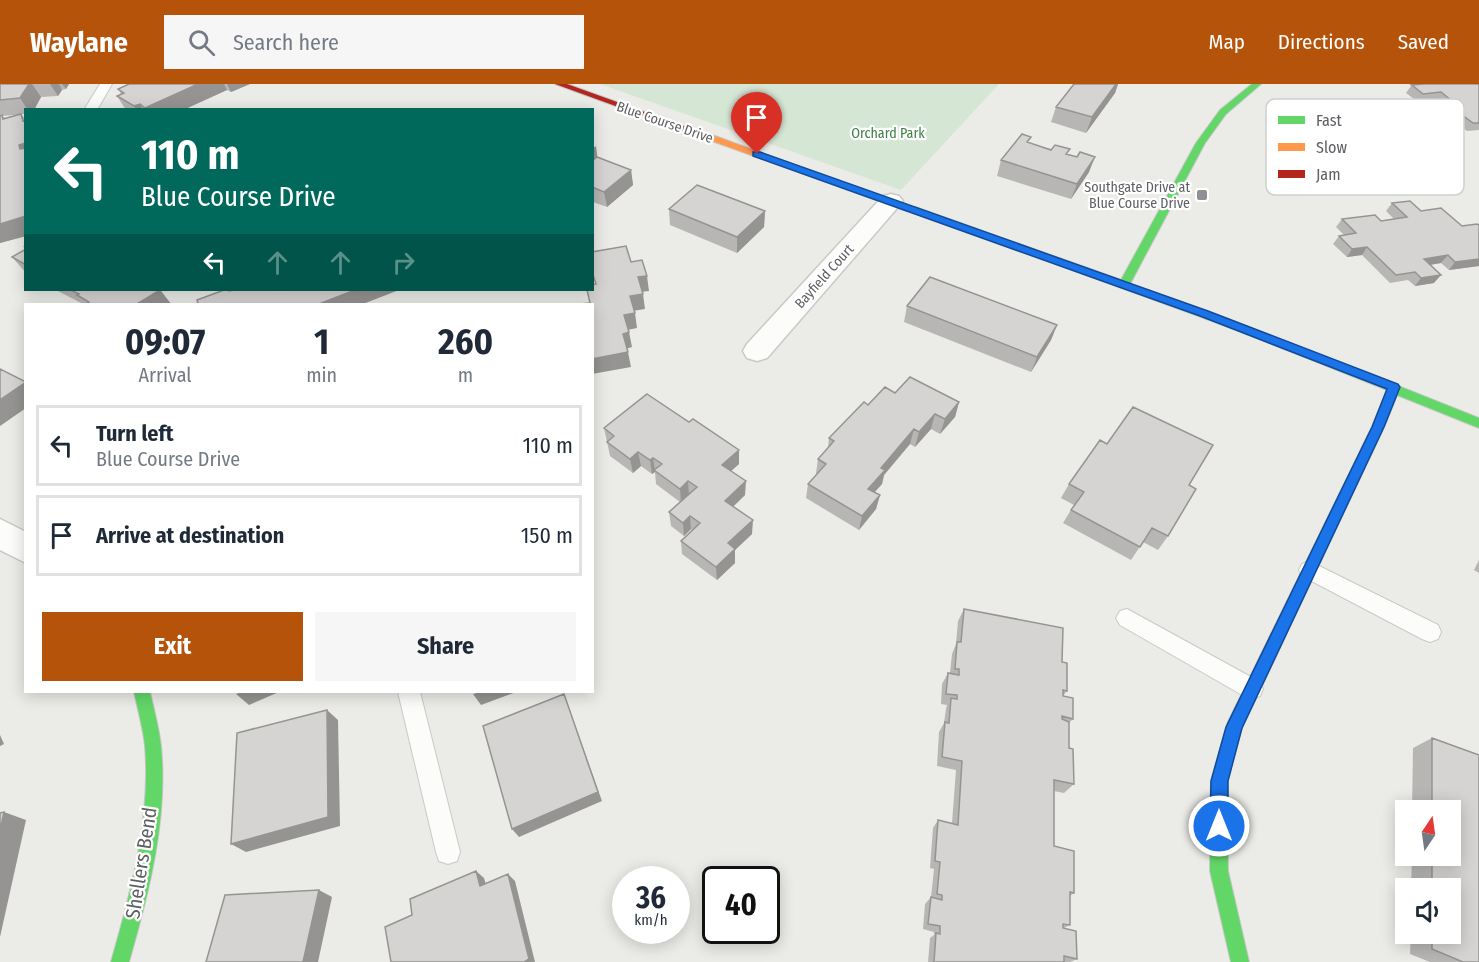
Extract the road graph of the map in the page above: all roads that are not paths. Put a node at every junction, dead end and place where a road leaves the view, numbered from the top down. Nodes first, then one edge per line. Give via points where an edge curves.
1 (106, 84) edge
2 (559, 84) edge
3 (1257, 84) edge
4 (91, 108) edge
5 (891, 201) junction
6 (1124, 285) junction
7 (757, 351) dead end
8 (1394, 387) junction
9 (1479, 423) edge
10 (0, 533) edge
11 (24, 548) edge
12 (1309, 570) junction
13 (1127, 618) dead end
14 (1430, 632) dead end
15 (1252, 690) junction
16 (142, 693) edge
17 (409, 693) edge
18 (448, 852) dead end
19 (120, 962) edge
20 (1240, 962) edge

1 - 4 lane
2 - 5 street, Blue Course Drive
3 - 6 street via 1223,112 1202,143
5 - 6 street, Blue Course Drive
5 - 7 street, Bayfield Court
6 - 8 street, Blue Course Drive
8 - 9 street, Blue Course Drive
8 - 12 street
10 - 11 street
12 - 14 lane
12 - 15 street
13 - 15 lane
15 - 20 street via 1234,727 1219,781 1219,871
16 - 19 street, Shellers Bend via 153,749 151,823 137,906
17 - 18 lane

